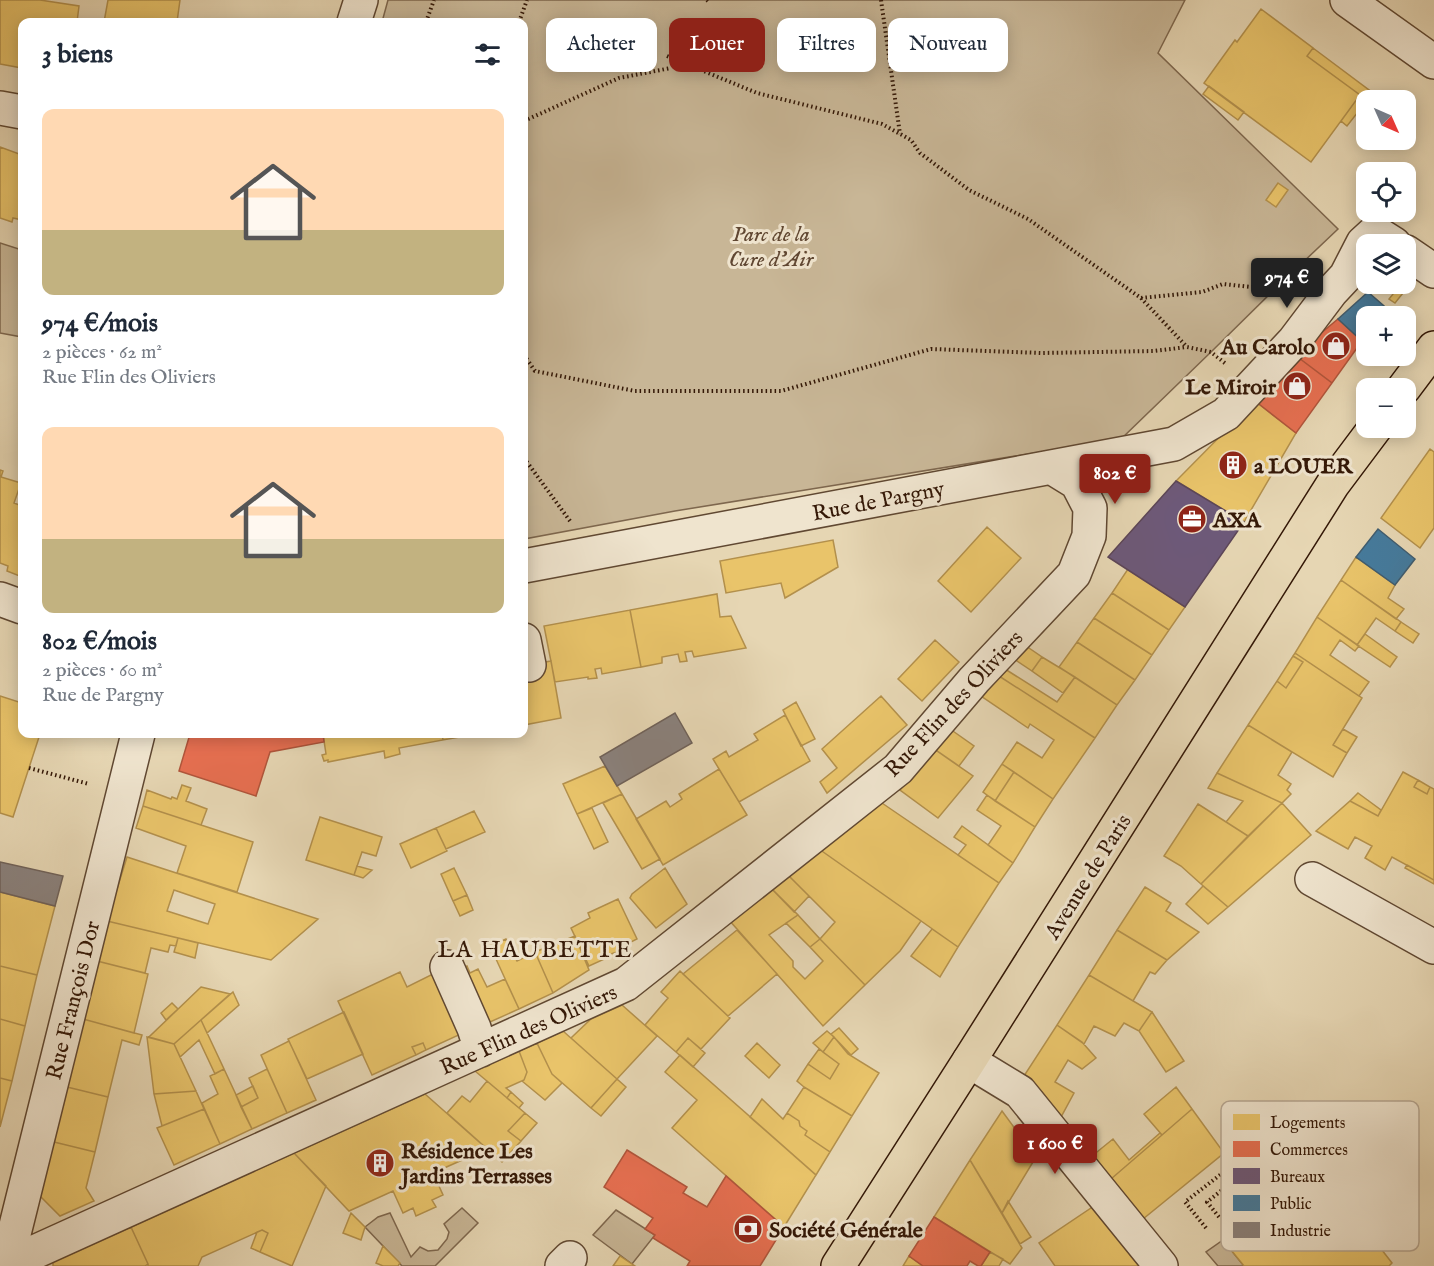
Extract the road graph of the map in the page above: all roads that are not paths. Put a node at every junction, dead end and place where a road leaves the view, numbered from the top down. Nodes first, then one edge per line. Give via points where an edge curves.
1 (361, 0) edge
2 (1347, 0) edge
3 (355, 18) edge
4 (1434, 62) edge
5 (0, 108) edge
6 (18, 111) edge
7 (1356, 257) edge
8 (1416, 259) edge
9 (1434, 271) edge
10 (1434, 348) edge
11 (1412, 378) edge
12 (1368, 438) edge
13 (1051, 467) junction
14 (528, 565) edge
15 (0, 599) edge
16 (18, 606) edge
17 (137, 738) edge
18 (1312, 879) dead end
19 (1434, 947) edge
20 (447, 967) dead end
21 (481, 1050) junction
22 (969, 1061) junction
23 (6, 1266) edge
24 (838, 1266) edge
25 (1161, 1266) edge

1 - 3 street
2 - 4 street
5 - 6 street
7 - 13 street, Rue de Pargny via 1346,276 1294,341 1226,414 1174,444
8 - 9 street
10 - 11 main road
12 - 22 main road, Avenue de Paris via 1333,484
13 - 14 street, Rue de Pargny
13 - 21 street, Rue Flin des Oliviers via 1077,483 1090,508 1089,537 1074,574 974,680 898,769 626,984
15 - 16 street
17 - 23 street, Rue François Dor
18 - 19 street
20 - 21 street
21 - 23 street, Rue Flin des Oliviers
22 - 24 main road, Avenue de Paris
22 - 25 street via 1020,1092

